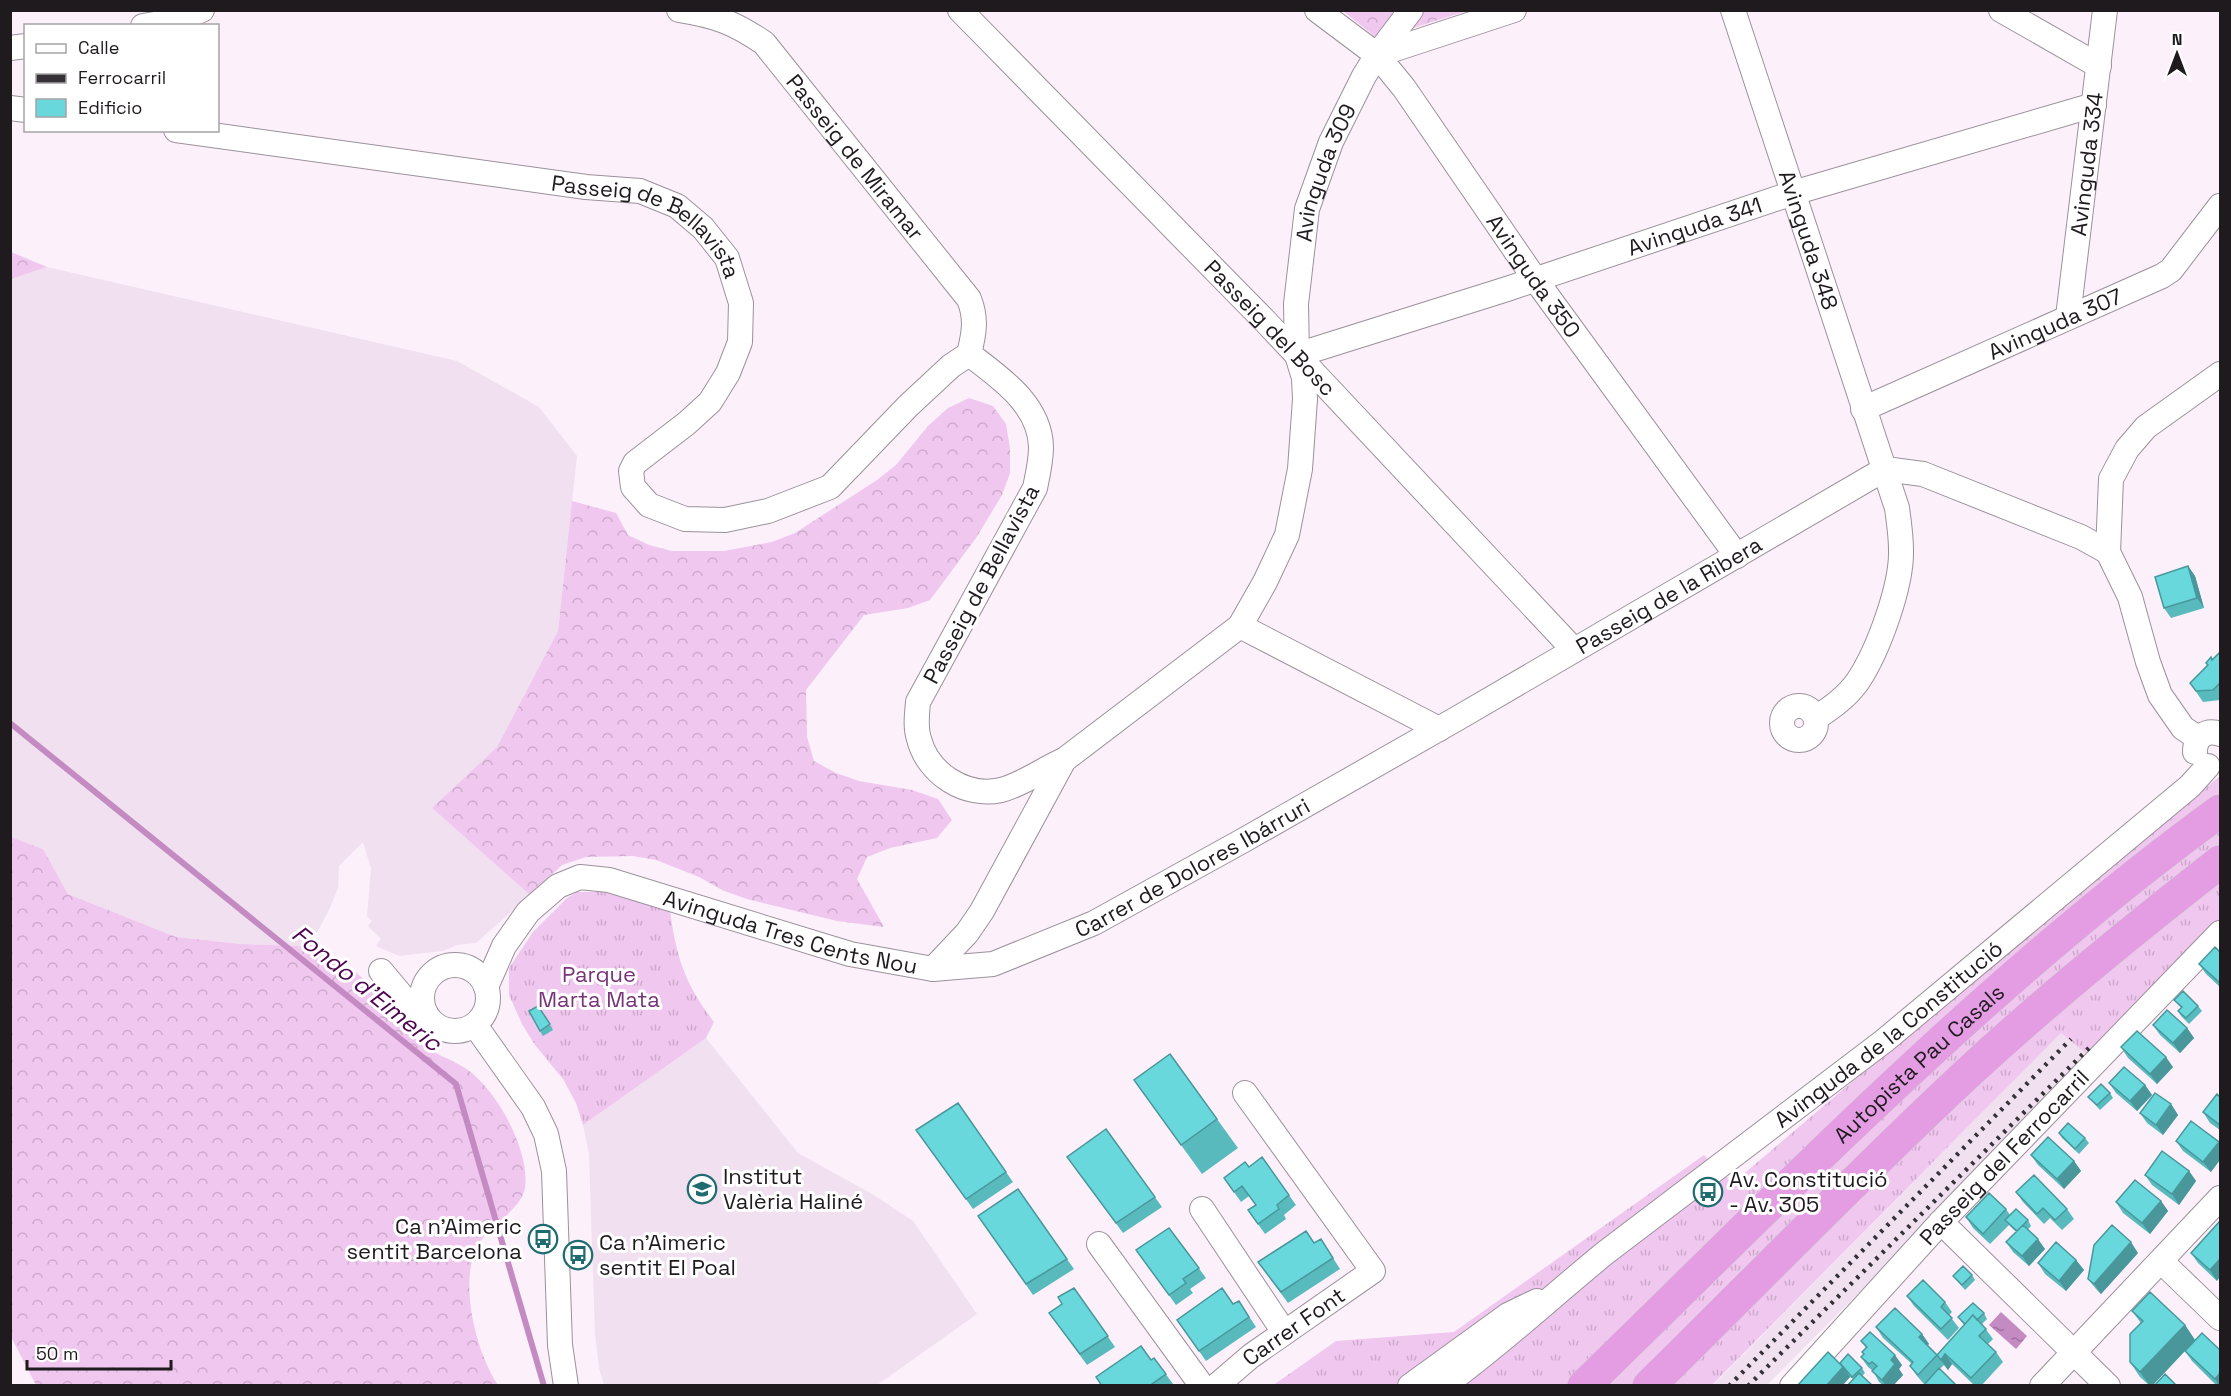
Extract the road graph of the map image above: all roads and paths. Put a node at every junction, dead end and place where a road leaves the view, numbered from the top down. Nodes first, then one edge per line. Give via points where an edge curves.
1 (202, 10) edge
2 (679, 10) edge
3 (960, 10) edge
4 (1317, 10) edge
5 (1411, 10) edge
6 (1514, 10) edge
7 (1733, 10) edge
8 (2001, 10) edge
9 (2106, 10) edge
10 (1486, 15) edge
11 (154, 24) edge
12 (1377, 55) junction
13 (2099, 66) junction
14 (2094, 105) junction
15 (190, 132) edge
16 (1793, 193) junction
17 (2220, 206) edge
18 (1535, 279) junction
19 (2068, 317) junction
20 (969, 354) junction
21 (1297, 355) junction
22 (2220, 374) edge
23 (1863, 409) junction
24 (1885, 469) junction
25 (2108, 552) junction
26 (1737, 556) junction
27 (1240, 626) junction
28 (1574, 650) junction
29 (1816, 718) dead end
30 (1438, 729) junction
31 (2209, 736) edge
32 (1064, 760) junction
33 (2214, 765) edge
34 (2220, 812) edge
35 (2220, 862) edge
36 (2220, 933) edge
37 (501, 950) junction
38 (449, 966) junction
39 (933, 969) junction
40 (486, 987) junction
41 (428, 1019) junction
42 (476, 1025) junction
43 (1245, 1093) dead end
44 (2220, 1198) edge
45 (1202, 1209) dead end
46 (1941, 1222) junction
47 (1099, 1244) dead end
48 (2162, 1262) junction
49 (1560, 1289) junction
50 (2220, 1318) edge
51 (1515, 1331) junction
52 (1284, 1332) junction
53 (2074, 1353) junction
54 (566, 1386) edge
55 (1202, 1386) edge
56 (1216, 1386) edge
57 (1410, 1386) edge
58 (1443, 1386) edge
59 (1463, 1386) edge
60 (1584, 1386) edge
61 (1649, 1386) edge
62 (1792, 1386) edge
63 (2042, 1386) edge
64 (2108, 1386) edge

1 - 11 street
2 - 20 street, Passeig de Miramar via 724,19 764,43 969,299 974,313
3 - 21 street, Passeig del Bosc
4 - 12 street, Avinguda 350
5 - 12 street, Avinguda 309
6 - 10 street
7 - 16 street, Avinguda 348
8 - 13 street
9 - 13 street, Avinguda 334
10 - 12 street
12 - 18 street, Avinguda 350 via 1404,88
12 - 21 street, Avinguda 309 via 1330,142 1307,209 1296,304
13 - 14 street, Avinguda 334
14 - 16 street, Avinguda 341
14 - 19 street, Avinguda 334
15 - 20 street, Passeig de Bellavista via 586,187 640,191 677,206 703,228 727,258 741,303 740,342 728,373 710,402 635,463 631,471 633,487 649,505 685,519 725,520 768,511 830,487 908,406
16 - 18 street, Avinguda 341
16 - 23 street, Avinguda 348
17 - 19 street, Avinguda 307 via 2171,270
18 - 21 street, Avinguda 341
18 - 26 street, Avinguda 350
19 - 23 street, Avinguda 307
20 - 32 street, Passeig de Bellavista via 1018,395 1033,416 1041,444 1040,462 1035,488 918,702 919,739 941,774 963,788 982,793 1017,784
21 - 27 street, Avinguda Tres Cents Nou via 1304,378 1305,411 1300,469 1287,535
21 - 28 street, Passeig del Bosc
22 - 25 street via 2146,427 2127,448 2111,479
23 - 24 street, Avinguda 348
24 - 25 street via 1923,474 2081,537
24 - 26 street, Passeig de la Ribera
24 - 29 street, Avinguda 348 via 1897,508 1901,551 1896,592 1857,682 1836,705
25 - 31 street via 2130,597 2160,695 2183,728
26 - 28 street, Passeig de la Ribera
27 - 30 street
27 - 32 street, Avinguda Tres Cents Nou
28 - 30 street, Passeig de la Ribera
30 - 39 street, Carrer de Dolores Ibárruri via 1094,923 993,964
31 - 33 street, Avinguda de la Constitució via 2194,750 2198,760
32 - 39 street, Avinguda Tres Cents Nou via 982,911
33 - 49 street, Avinguda de la Constitució via 1884,1041
34 - 60 highway, Autopista Pau Casals via 2079,920 1991,996 1839,1137
35 - 61 highway, Autopista Pau Casals via 2079,974 1970,1071
36 - 46 street, Passeig del Ferrocarril
37 - 38 street via 482,961
37 - 39 street, Avinguda Tres Cents Nou via 528,912 558,886 580,878 609,880 850,954
37 - 40 street, Avinguda Tres Cents Nou
38 - 40 street via 474,971
38 - 41 street via 431,975 422,990 421,1003
38 - 41 street via 420,976 381,971 417,1014
40 - 42 street via 486,1011
41 - 42 street via 442,1030 454,1032
42 - 54 street via 533,1107 546,1134 554,1171 560,1345
43 - 52 street, Carrer Font via 1373,1271
44 - 48 street
45 - 52 street
46 - 53 street
46 - 62 street, Passeig del Ferrocarril
47 - 55 street
48 - 50 street
48 - 53 street
49 - 51 street, Avinguda de la Constitució
49 - 57 street, Avinguda de la Constitució via 1508,1315
51 - 58 street, Avinguda de la Constitució
51 - 59 street
52 - 56 street, Carrer Font
53 - 63 street
53 - 64 street

